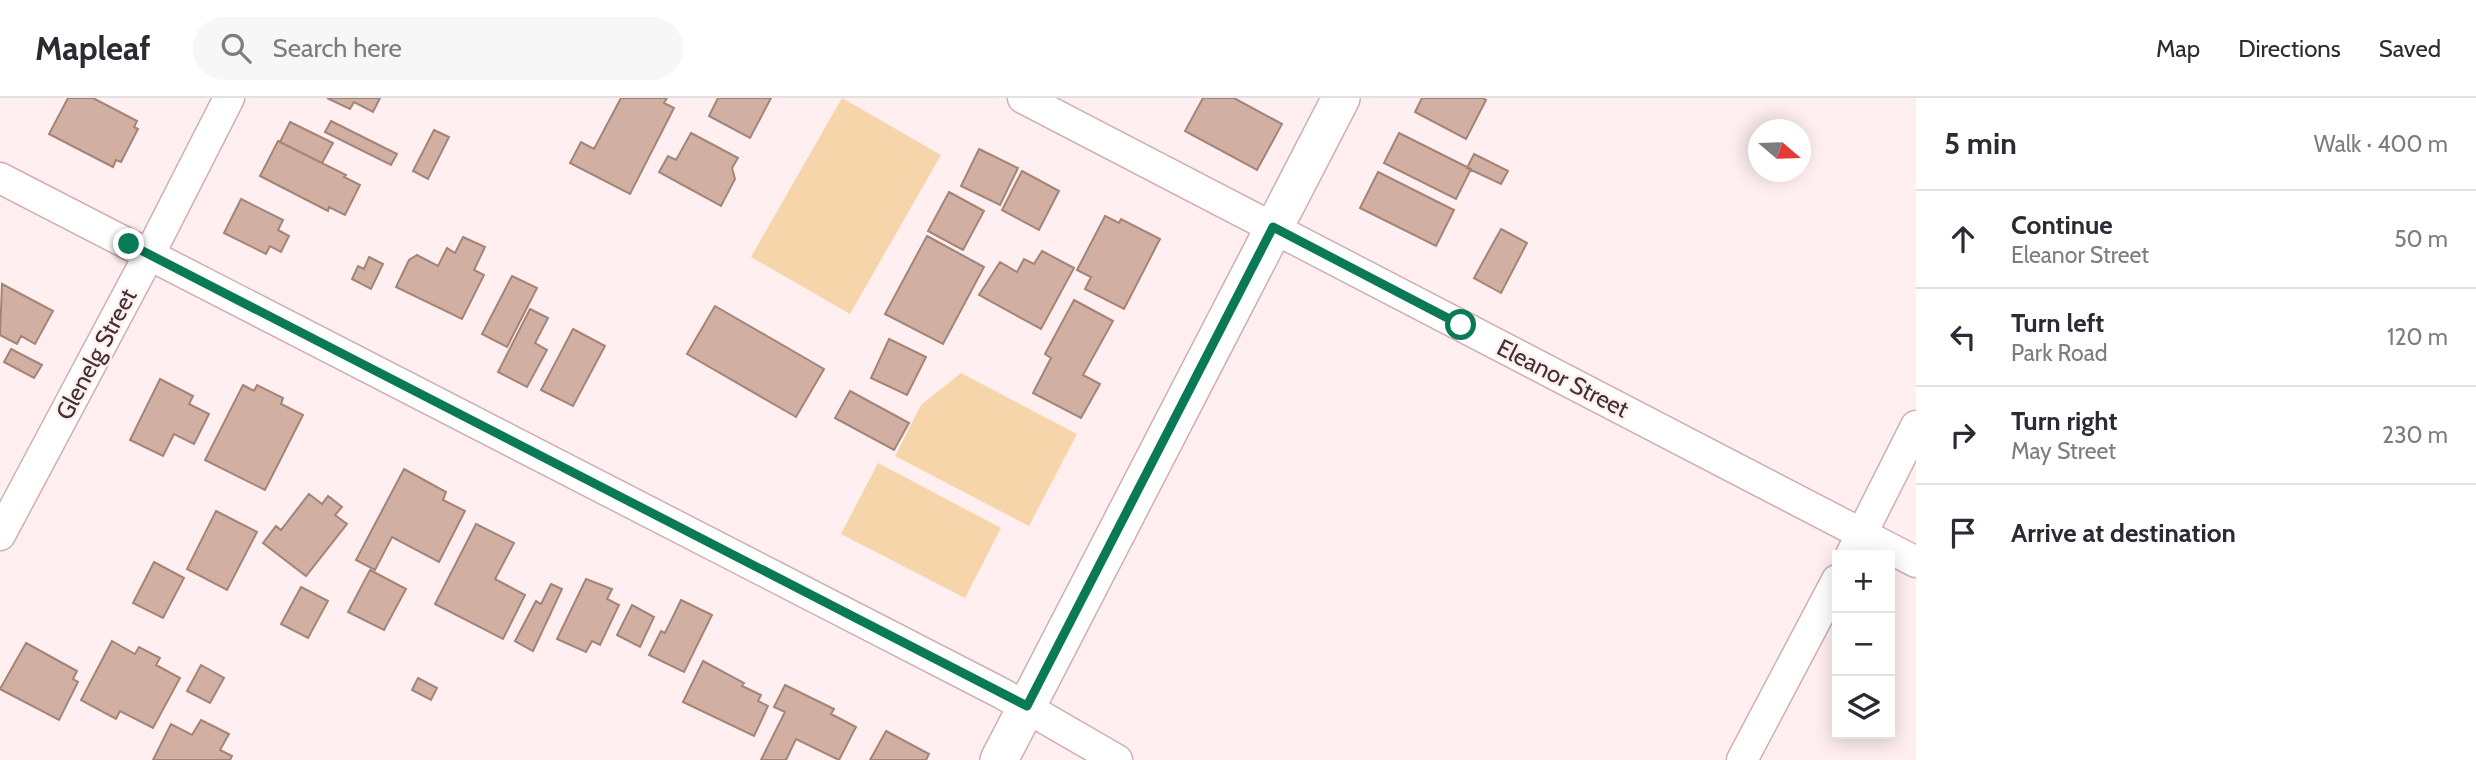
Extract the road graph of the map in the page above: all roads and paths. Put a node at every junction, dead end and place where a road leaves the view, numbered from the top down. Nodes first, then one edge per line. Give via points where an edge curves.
1 (229, 98) edge
2 (1023, 98) edge
3 (1341, 98) edge
4 (0, 178) edge
5 (1273, 227) junction
6 (149, 255) junction
7 (1916, 426) edge
8 (0, 535) edge
9 (1856, 544) edge
10 (1916, 562) edge
11 (1832, 589) edge
12 (1027, 706) junction
13 (999, 760) edge
14 (1117, 760) edge
15 (1742, 760) edge

1 - 6 street, Glenelg Street
2 - 5 street, Eleanor Street
3 - 5 street
4 - 6 street
5 - 9 street, Eleanor Street
5 - 12 street
6 - 8 street, Glenelg Street
6 - 12 street
7 - 9 street
9 - 10 street, Eleanor Street
11 - 15 street
12 - 13 street
12 - 14 street

